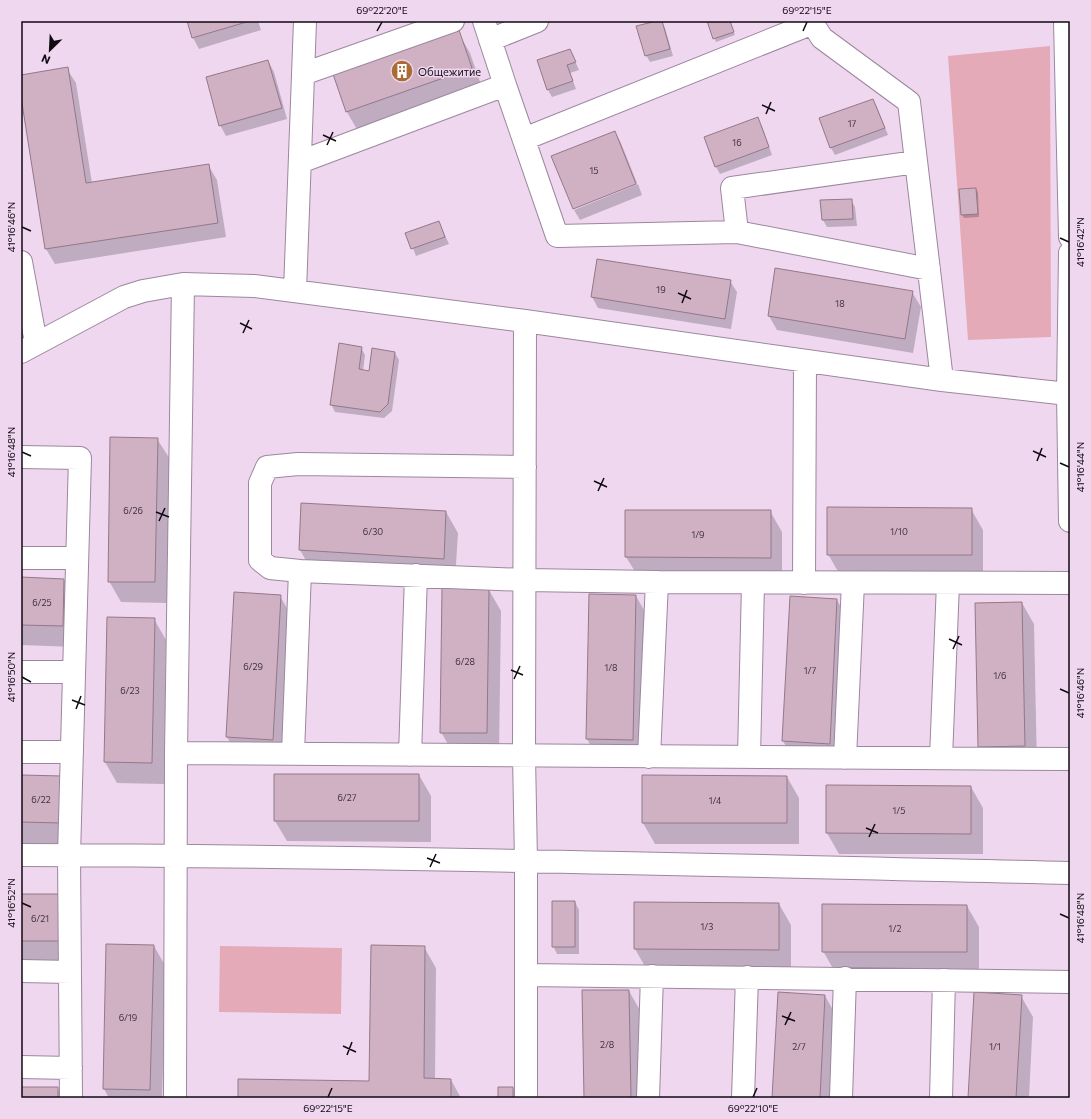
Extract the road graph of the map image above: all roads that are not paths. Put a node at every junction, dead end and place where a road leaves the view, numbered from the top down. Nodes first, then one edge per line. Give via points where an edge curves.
1 (305, 21) edge
2 (453, 21) edge
3 (537, 21) edge
4 (1065, 21) edge
5 (812, 22) edge
6 (487, 31) edge
7 (303, 74) junction
8 (505, 85) junction
9 (524, 139) junction
10 (300, 162) junction
11 (916, 162) junction
12 (737, 232) junction
13 (1070, 237) edge
14 (1070, 253) edge
15 (21, 262) edge
16 (929, 269) junction
17 (183, 284) junction
18 (295, 291) junction
19 (525, 321) junction
20 (29, 348) edge
21 (805, 361) junction
22 (942, 380) junction
23 (1068, 394) junction
24 (21, 457) edge
25 (525, 467) junction
26 (1070, 521) edge
27 (21, 558) edge
28 (78, 558) junction
29 (300, 571) junction
30 (416, 575) junction
31 (525, 580) junction
32 (657, 582) junction
33 (753, 583) junction
34 (804, 583) junction
35 (853, 583) junction
36 (948, 583) junction
37 (1070, 583) edge
38 (21, 672) edge
39 (74, 672) junction
40 (21, 752) edge
41 (72, 752) junction
42 (176, 753) junction
43 (293, 754) junction
44 (410, 755) junction
45 (524, 756) junction
46 (649, 756) junction
47 (749, 757) junction
48 (845, 758) junction
49 (941, 758) junction
50 (1070, 759) edge
51 (21, 855) edge
52 (69, 856) junction
53 (176, 856) junction
54 (526, 861) junction
55 (1070, 873) edge
56 (21, 972) edge
57 (70, 972) junction
58 (526, 975) junction
59 (652, 976) junction
60 (747, 977) junction
61 (845, 978) junction
62 (944, 980) junction
63 (1070, 982) edge
64 (21, 1067) edge
65 (71, 1068) junction
66 (71, 1098) edge
67 (175, 1098) edge
68 (526, 1098) edge
69 (648, 1098) edge
70 (743, 1098) edge
71 (841, 1098) edge
72 (941, 1098) edge

1 - 7 street
2 - 7 street
3 - 6 street
4 - 13 street
5 - 9 street
5 - 11 street via 822,38 909,102
6 - 8 street
7 - 10 street
8 - 9 street
8 - 10 street
9 - 12 street via 557,236
10 - 18 street
11 - 12 street via 732,188
11 - 16 street
12 - 16 street
14 - 23 street
15 - 20 street
16 - 22 street
17 - 18 street via 254,286
17 - 20 street via 124,297
17 - 42 street
18 - 19 street
19 - 21 street
19 - 25 street
21 - 22 street
21 - 34 street
22 - 23 street
23 - 26 street
24 - 28 street via 80,458
25 - 29 street via 298,464 267,467 260,483 260,560 270,568
25 - 31 street
27 - 28 street
28 - 39 street
29 - 30 street
29 - 43 street
30 - 31 street
30 - 44 street
31 - 32 street
31 - 45 street
32 - 33 street
32 - 46 street
33 - 34 street
33 - 47 street
34 - 35 street
35 - 36 street
35 - 48 street
36 - 37 street
36 - 49 street
38 - 39 street
39 - 41 street
40 - 41 street
41 - 52 street
42 - 43 street
42 - 53 street
43 - 44 street
44 - 45 street
45 - 46 street
45 - 54 street
46 - 47 street
47 - 48 street
48 - 49 street
49 - 50 street
51 - 52 street
52 - 53 street
52 - 57 street
53 - 54 street
53 - 67 street
54 - 55 street
54 - 58 street
56 - 57 street
57 - 65 street
58 - 59 street
58 - 68 street
59 - 60 street
59 - 69 street
60 - 61 street
60 - 70 street
61 - 62 street
61 - 71 street
62 - 63 street
62 - 72 street
64 - 65 street
65 - 66 street

